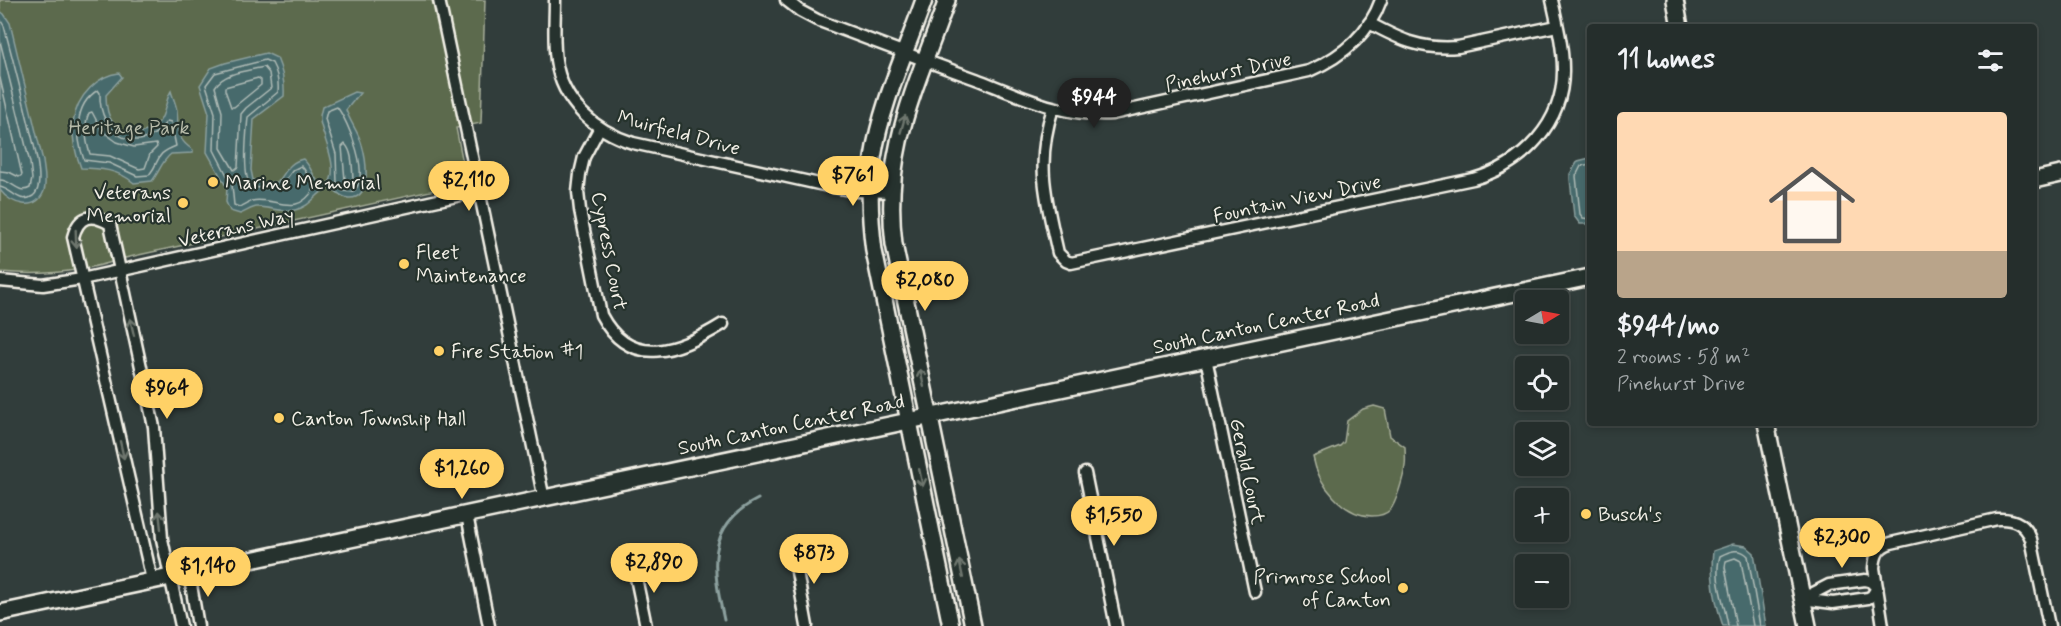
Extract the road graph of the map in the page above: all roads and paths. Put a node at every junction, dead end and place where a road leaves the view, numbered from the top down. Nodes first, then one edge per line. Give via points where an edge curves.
1 (439, 0) edge
2 (555, 0) edge
3 (786, 0) edge
4 (924, 0) edge
5 (947, 0) edge
6 (1381, 0) edge
7 (1552, 0) edge
8 (1675, 0) edge
9 (1370, 23) junction
10 (1679, 24) edge
11 (1557, 26) junction
12 (905, 53) junction
13 (925, 61) junction
14 (1053, 108) junction
15 (599, 129) junction
16 (2061, 174) edge
17 (2037, 179) edge
18 (479, 191) junction
19 (870, 191) junction
20 (891, 192) junction
21 (899, 269) junction
22 (120, 271) junction
23 (878, 273) junction
24 (1587, 278) edge
25 (82, 279) junction
26 (0, 281) edge
27 (723, 324) dead end
28 (1206, 357) junction
29 (930, 416) junction
30 (909, 420) junction
31 (1767, 426) edge
32 (1085, 473) dead end
33 (544, 499) junction
34 (467, 515) junction
35 (951, 518) junction
36 (930, 522) junction
37 (793, 550) dead end
38 (634, 568) dead end
39 (189, 573) junction
40 (171, 577) junction
41 (152, 580) junction
42 (1877, 588) junction
43 (1255, 592) dead end
44 (1802, 599) junction
45 (0, 613) edge
46 (182, 626) edge
47 (198, 626) edge
48 (489, 626) edge
49 (646, 626) edge
50 (807, 626) edge
51 (951, 626) edge
52 (973, 626) edge
53 (1116, 626) edge
54 (1808, 626) edge
55 (1883, 626) edge
56 (2049, 626) edge

1 - 18 street
2 - 15 street, Muirfield Drive via 558,72 573,104
3 - 12 street, Pinehurst Drive via 817,20
4 - 12 main road
5 - 13 main road
6 - 9 street, Pinehurst Drive
7 - 11 street, Fountain View Drive
8 - 10 main road
9 - 11 street via 1408,42 1441,48
9 - 14 street, Pinehurst Drive via 1340,54 1298,75 1112,114 1080,114
11 - 14 street, Fountain View Drive via 1563,71 1555,110 1533,145 1501,169 1473,179 1075,263 1058,254 1043,182 1043,144
12 - 13 street, Pinehurst Drive
12 - 19 main road via 879,129
13 - 14 street, Pinehurst Drive
20 -> 13 main road via 902,128
15 - 19 street, Muirfield Drive via 633,143 828,186
15 - 27 street, Cypress Court via 584,157 578,192 601,315 607,325 628,344 654,351 699,339
16 - 17 main road
18 - 22 street, Veterans Way
18 - 33 street
19 - 20 street, Muirfield Drive
19 - 23 main road
20 - 21 main road
21 - 23 main road
29 -> 21 main road
22 - 25 street, Veterans Way
22 -> 25 street via 110,224 98,218 84,218 74,237
40 -> 22 street via 162,539 154,427
23 - 30 main road
24 - 28 main road, South Canton Center Road
25 - 26 street, Veterans Way via 43,285
25 -> 41 street
28 - 29 main road, South Canton Center Road
28 - 43 street, Gerald Court
29 - 30 main road, South Canton Center Road
29 - 35 main road
30 - 33 main road, South Canton Center Road
30 -> 36 main road
31 - 44 main road
32 - 53 street
33 - 34 main road, South Canton Center Road
34 - 39 main road, South Canton Center Road
34 - 48 street
35 - 36 main road
52 -> 35 main road
36 - 51 main road
37 - 50 street
38 - 49 street
39 - 40 main road, South Canton Center Road
39 - 47 street
40 - 41 main road, South Canton Center Road
40 - 46 street
41 - 45 main road, South Canton Center Road
42 - 44 street via 1868,598 1833,603
42 - 44 street via 1865,580 1828,585
42 - 55 street
42 - 56 street via 1875,559 1885,545 2007,518 2024,527 2031,539
44 - 54 main road

